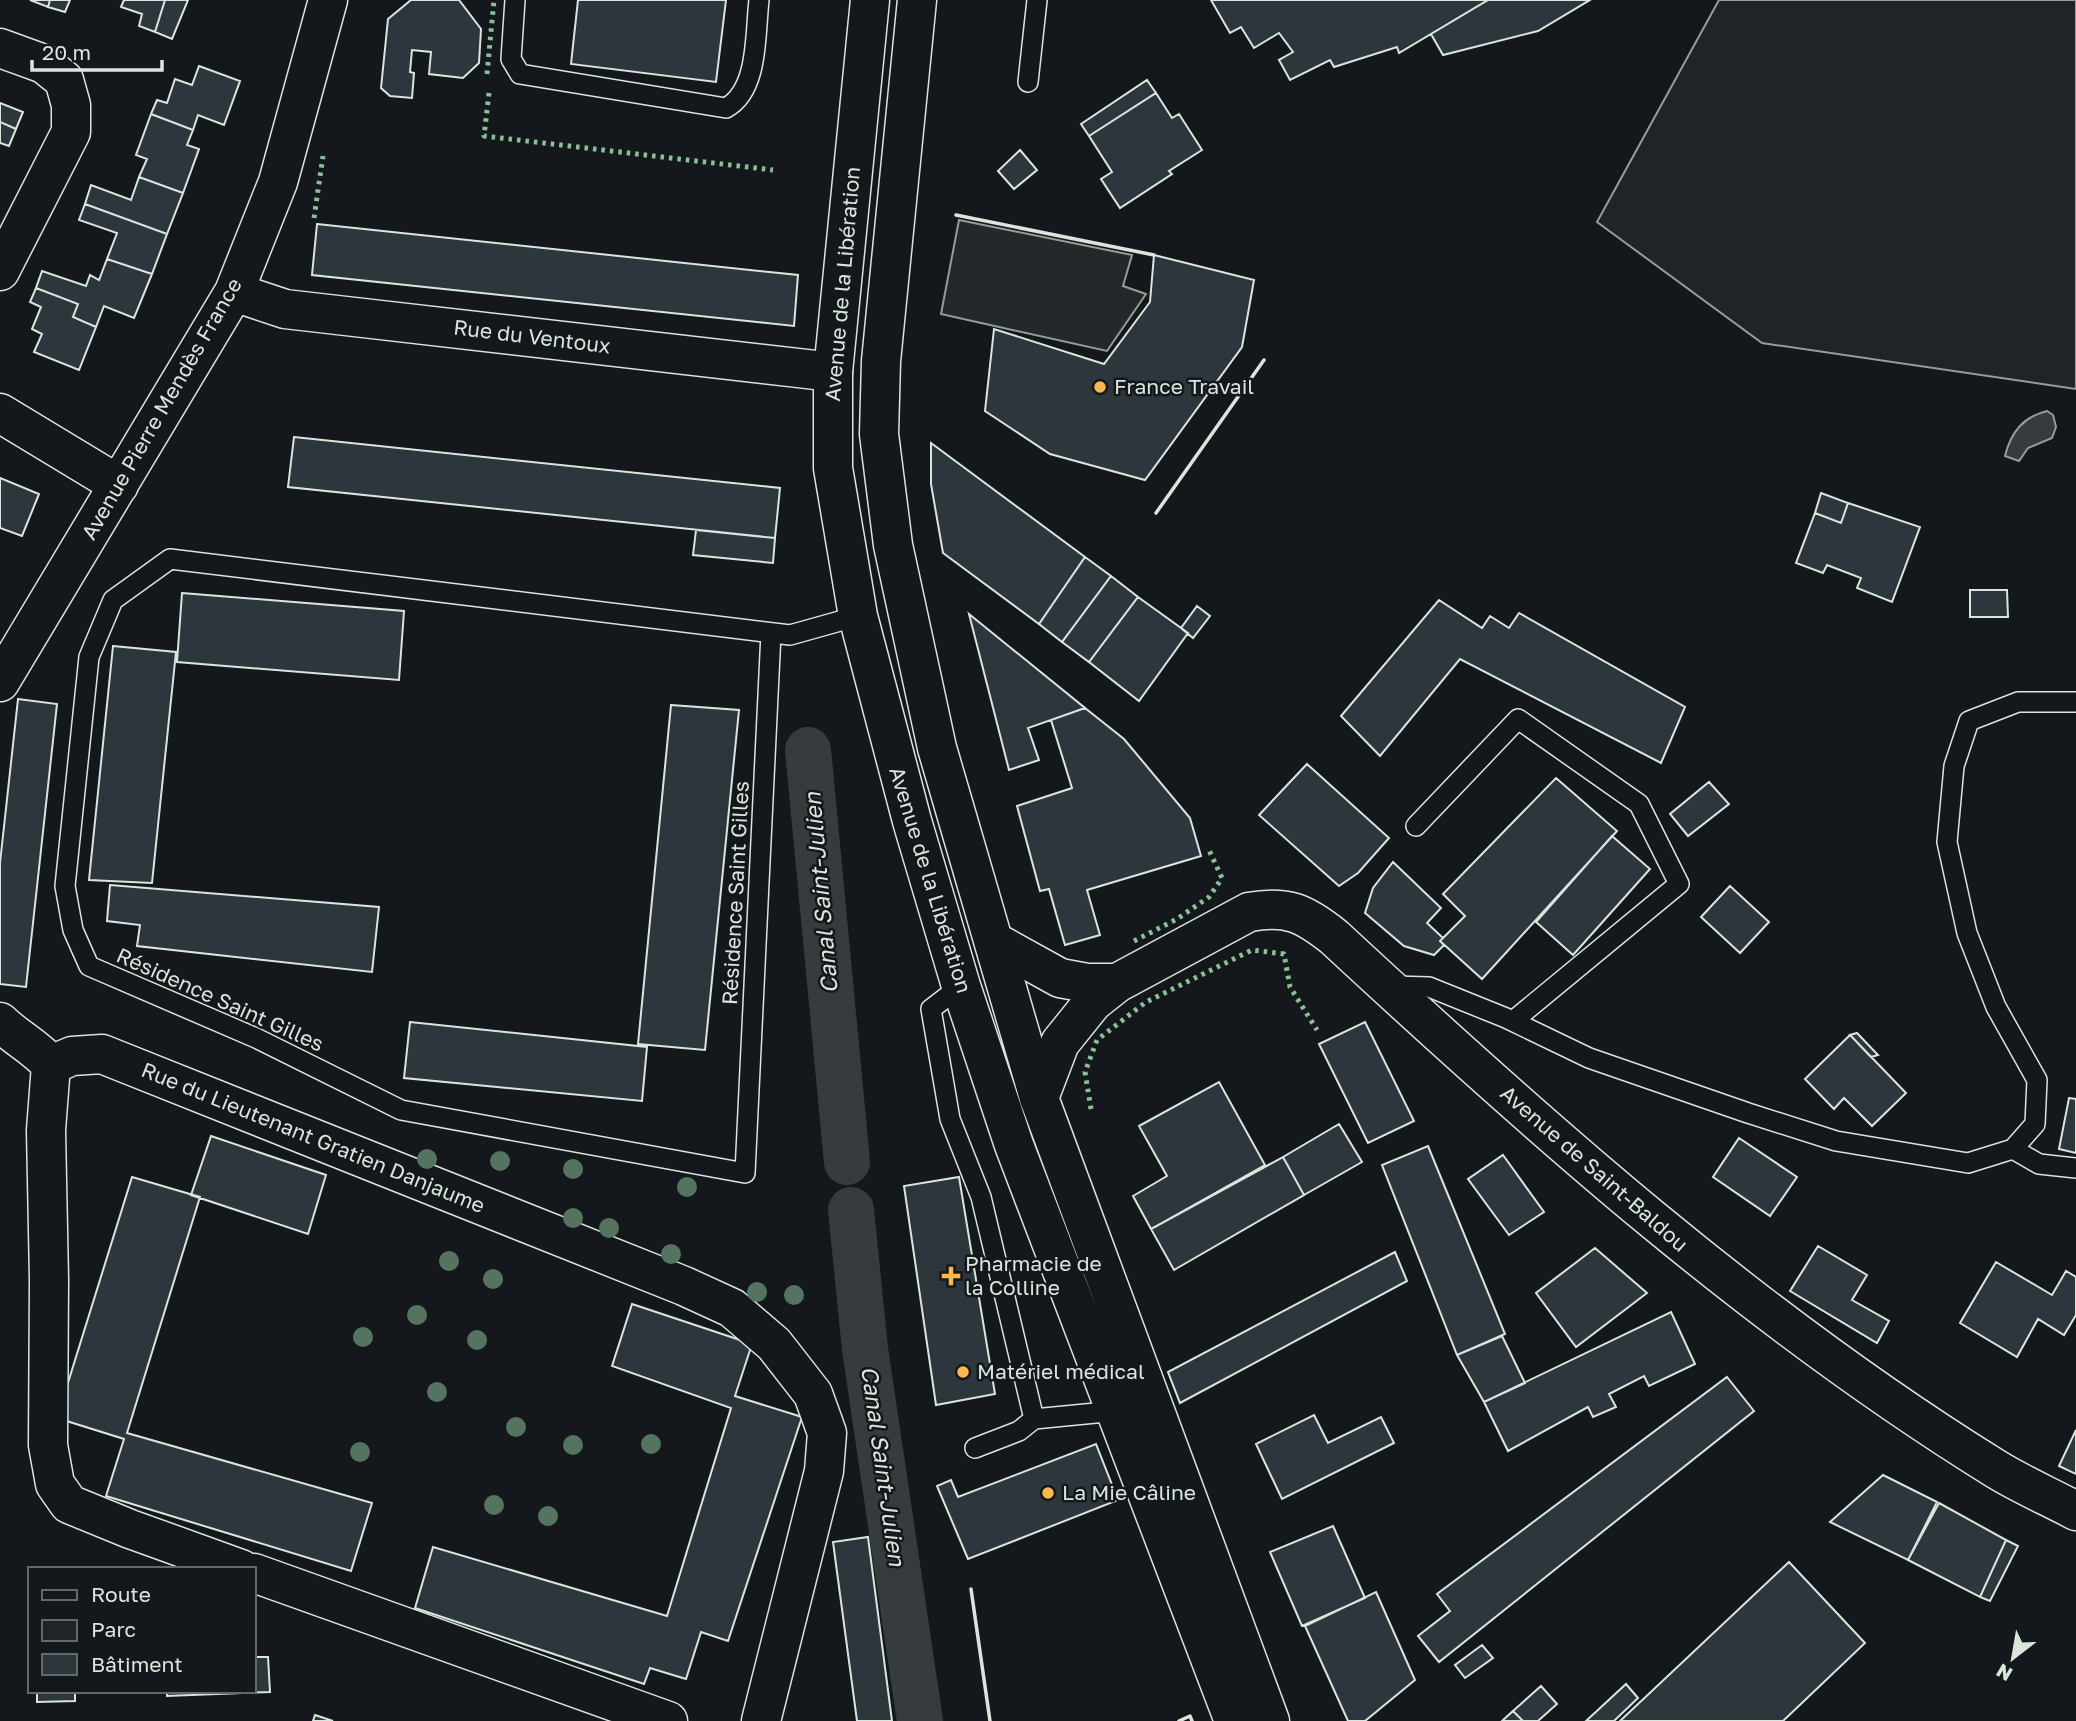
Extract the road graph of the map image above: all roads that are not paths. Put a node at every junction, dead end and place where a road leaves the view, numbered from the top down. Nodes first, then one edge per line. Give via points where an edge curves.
1 (328, 0) edge
2 (515, 0) edge
3 (759, 0) edge
4 (870, 0) edge
5 (917, 0) edge
6 (1037, 0) edge
7 (0, 48) edge
8 (1028, 82) dead end
9 (0, 271) edge
10 (234, 292) junction
11 (833, 372) junction
12 (0, 413) edge
13 (119, 485) junction
14 (858, 616) junction
15 (771, 633) junction
16 (0, 682) edge
17 (2076, 702) edge
18 (1416, 825) dead end
19 (995, 942) junction
20 (1116, 983) junction
21 (961, 986) junction
22 (1388, 986) junction
23 (1513, 1021) junction
24 (4, 1029) edge
25 (51, 1065) junction
26 (1039, 1098) junction
27 (2013, 1149) junction
28 (2076, 1168) edge
29 (1116, 1411) junction
30 (1034, 1419) junction
31 (975, 1448) dead end
32 (2076, 1511) edge
33 (235, 1567) edge
34 (256, 1574) edge
35 (668, 1721) edge
36 (761, 1721) edge
37 (1234, 1721) edge
38 (1270, 1721) edge

1 - 10 street, Avenue Pierre Mendès France via 278,182
2 - 3 lane via 511,59 520,74 726,108 737,102 751,74
4 - 11 street, Avenue de la Libération
5 - 19 street, Avenue de la Libération via 881,361 878,434 893,545 937,748
6 - 8 lane
7 - 9 street via 44,64 64,80 71,105 71,132
10 - 11 street, Rue du Ventoux via 285,309
10 - 13 street, Avenue Pierre Mendès France
11 - 14 street, Avenue de la Libération via 834,468
12 - 13 street
13 - 16 street, Avenue Pierre Mendès France
14 - 15 lane, Résidence Saint Gilles via 790,635
14 - 21 street, Avenue de la Libération
15 - 15 lane, Résidence Saint Gilles via 170,559 113,600 89,657 65,886 73,930 89,966 256,1038 401,1110 745,1173
17 - 27 lane via 2018,702 1969,721 1954,766 1948,842 1967,933 1996,1007 2037,1080 2035,1124
18 - 23 lane via 1518,719 1639,804 1679,884
19 - 20 street, Avenue de Saint-Baldou via 1060,978
19 - 26 street, Avenue de la Libération
20 - 22 street, Avenue de Saint-Baldou via 1249,912 1265,909 1298,912 1315,922
20 - 26 street, Avenue de Saint-Baldou via 1093,1002 1060,1043
21 - 29 street, Avenue de la Libération via 1014,1145
21 - 30 lane via 931,1009 950,1119 981,1196
22 - 23 lane via 1429,987
22 - 32 street, Avenue de Saint-Baldou via 1556,1139 1718,1274 1862,1380 1998,1471
23 - 27 lane via 1589,1058 1836,1141 1968,1163
24 - 25 street via 40,1051
25 - 33 street via 46,1130 48,1444 55,1484 69,1504
25 - 36 street, Rue du Lieutenant Gratien Danjaume via 72,1056 102,1054 684,1286 732,1308 774,1344 813,1394 827,1433 824,1471
26 - 38 street, Avenue de la Libération
27 - 28 lane via 2039,1164
29 - 30 lane
29 - 37 street, Avenue de la Libération
30 - 31 lane via 1018,1431
34 - 35 street

